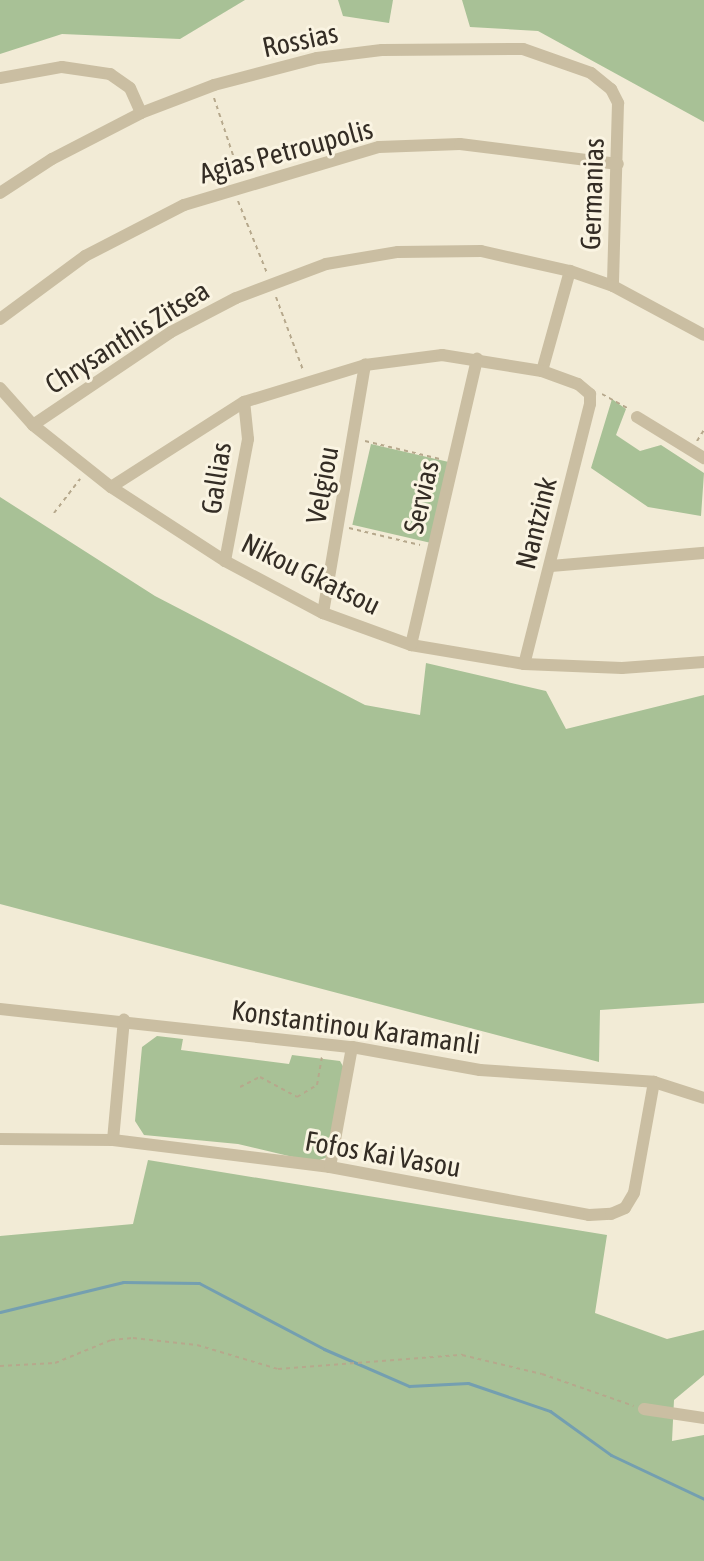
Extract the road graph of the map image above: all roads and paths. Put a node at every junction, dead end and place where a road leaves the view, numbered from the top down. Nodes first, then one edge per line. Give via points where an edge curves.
1 (0, 78) edge
2 (210, 86) junction
3 (618, 103) joint
4 (141, 113) junction
5 (618, 164) junction
6 (243, 185) junction
7 (0, 193) edge
8 (570, 271) junction
9 (613, 286) junction
10 (0, 319) edge
11 (704, 335) edge
12 (477, 359) junction
13 (365, 365) junction
14 (542, 371) junction
15 (0, 388) edge
16 (590, 394) junction
17 (244, 402) junction
18 (637, 417) joint
19 (33, 425) junction
20 (354, 439) junction
21 (704, 458) edge
22 (453, 462) junction
23 (88, 469) junction
24 (111, 487) junction
25 (54, 513) dead end
26 (339, 525) junction
27 (433, 548) junction
28 (704, 553) edge
29 (225, 561) junction
30 (551, 566) junction
31 (323, 613) junction
32 (411, 645) junction
33 (704, 662) edge
34 (524, 664) junction
35 (0, 1009) edge
36 (124, 1020) junction
37 (323, 1043) junction
38 (352, 1047) junction
39 (654, 1082) junction
40 (240, 1087) dead end
41 (704, 1098) edge
42 (0, 1139) edge
43 (113, 1140) junction
44 (330, 1167) junction
45 (0, 1366) edge
46 (644, 1409) joint
47 (704, 1418) edge

1 - 4 street via 62,67 110,74 130,88
2 - 3 street, Rossias via 317,58 477,47 523,49 563,60 611,89
2 - 4 street, Rossias
2 - 6 path
3 - 5 street, Germanias
4 - 7 street, Rossias
5 - 6 street, Agias Petroupolis via 460,144 379,147
5 - 9 street, Germanias
6 - 10 street, Agias Petroupolis via 184,205 85,256
8 - 9 street, Chrysanthis Zitsea
8 - 14 street
8 - 19 street, Chrysanthis Zitsea via 481,251 398,252 326,264 236,298 171,332
9 - 11 street, Chrysanthis Zitsea
12 - 13 street via 442,355
12 - 14 street
12 - 22 street, Servias
13 - 17 street
13 - 20 street, Velgiou
14 - 16 street
15 - 19 street, Nikou Gkatsou
16 - 18 path via 611,395
16 - 30 street, Nantzink
17 - 24 street
17 - 29 street, Gallias via 248,439
18 - 21 street
19 - 23 street, Nikou Gkatsou
20 - 22 path
20 - 26 street, Velgiou
22 - 27 street, Servias
23 - 24 street, Nikou Gkatsou
23 - 25 path
24 - 29 street, Nikou Gkatsou
26 - 27 path
26 - 31 street, Velgiou
27 - 32 street, Servias
28 - 30 street
29 - 31 street, Nikou Gkatsou
30 - 34 street, Nantzink
31 - 32 street, Nikou Gkatsou
32 - 34 street, Nikou Gkatsou
33 - 34 street, Nikou Gkatsou via 622,668
35 - 36 street, Konstantinou Karamanli
36 - 37 street, Konstantinou Karamanli
36 - 43 street
37 - 38 street, Konstantinou Karamanli
37 - 40 path via 322,1076 297,1097 260,1077
38 - 39 street, Konstantinou Karamanli via 480,1070
38 - 44 street
39 - 41 street, Konstantinou Karamanli
39 - 44 street, Fofos Kai Vasou via 634,1193 625,1208 611,1214 589,1215
42 - 43 street, Fofos Kai Vasou
43 - 44 street, Fofos Kai Vasou
45 - 46 path via 55,1363 111,1340 133,1338 197,1345 278,1369 462,1355 542,1374
46 - 47 street

